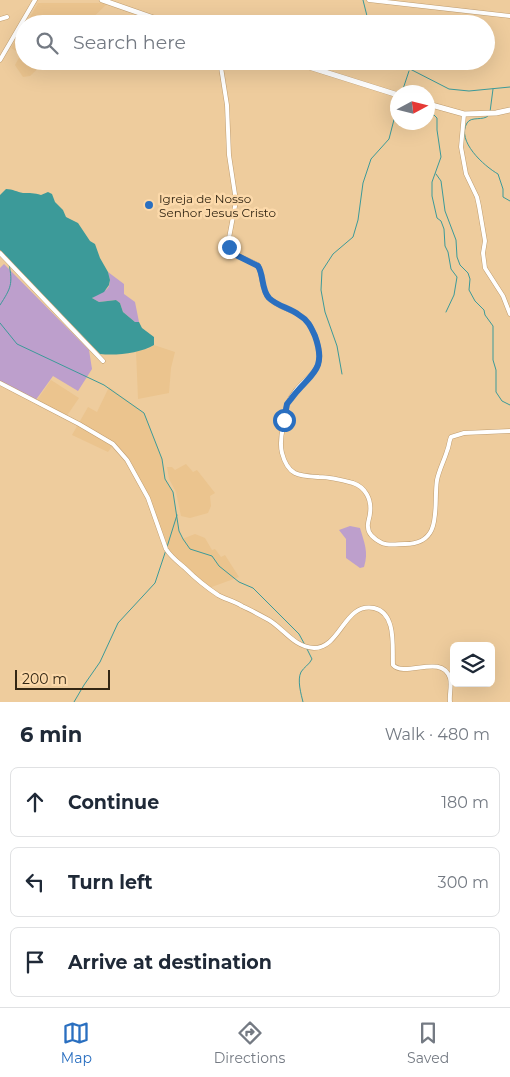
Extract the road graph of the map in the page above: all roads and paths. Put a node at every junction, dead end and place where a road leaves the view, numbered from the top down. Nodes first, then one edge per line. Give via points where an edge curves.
1 (35, 0) edge
2 (102, 0) edge
3 (368, 0) edge
4 (26, 15) edge
5 (144, 15) edge
6 (510, 16) edge
7 (7, 17) dead end
8 (0, 18) edge
9 (15, 34) edge
10 (0, 60) edge
11 (221, 70) edge
12 (319, 70) edge
13 (390, 92) edge
14 (435, 106) edge
15 (510, 110) edge
16 (464, 114) junction
17 (0, 253) edge
18 (510, 314) edge
19 (103, 360) dead end
20 (0, 383) edge
21 (510, 431) edge
22 (450, 702) edge

1 - 4 street
2 - 5 street
3 - 6 street
7 - 8 street
9 - 10 street
11 - 21 street via 236,201 230,250 258,266 267,296 307,320 318,347 320,359 317,368 291,399 284,414 281,452 289,467 302,477 334,479 363,488 370,505 367,529 373,538 384,544 415,544 426,538 434,525 437,480 451,437 464,433
12 - 13 street
14 - 16 street
15 - 16 street
16 - 18 street via 461,147 466,174 479,206 485,241 485,268
17 - 19 street
20 - 22 street via 114,444 148,498 166,550 196,580 270,621 288,637 313,648 327,644 354,612 376,608 390,624 395,668 443,670 450,679

